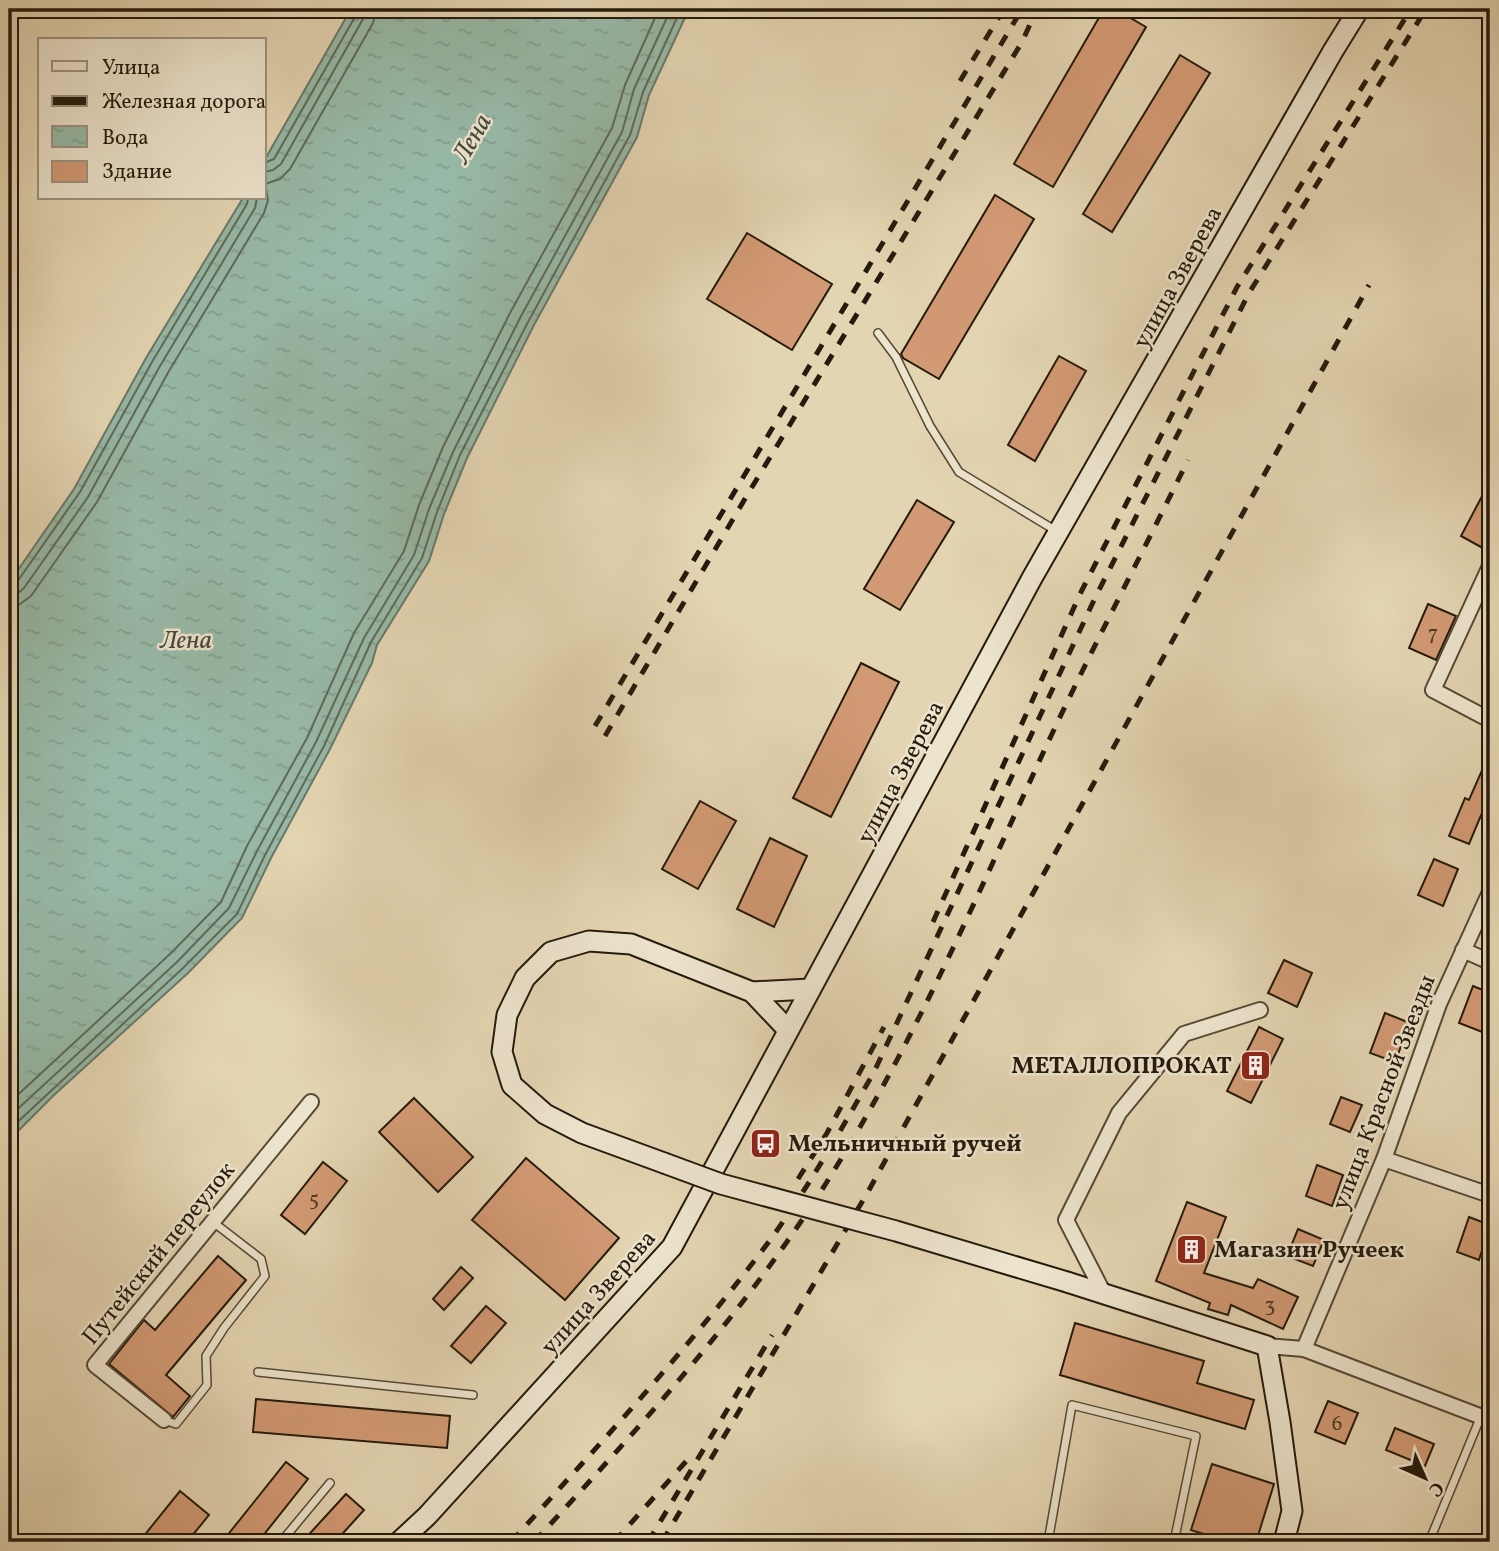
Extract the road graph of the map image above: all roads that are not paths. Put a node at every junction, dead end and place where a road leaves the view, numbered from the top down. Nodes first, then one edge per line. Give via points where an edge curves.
1 (1359, 9) edge
2 (878, 332) dead end
3 (1059, 532) junction
4 (1490, 566) edge
5 (1490, 720) edge
6 (1490, 892) edge
7 (1464, 950) junction
8 (1490, 962) edge
9 (810, 989) junction
10 (751, 992) junction
11 (1259, 1010) dead end
12 (788, 1030) junction
13 (311, 1102) dead end
14 (1384, 1158) junction
15 (1490, 1195) edge
16 (214, 1222) junction
17 (1104, 1294) junction
18 (1267, 1346) junction
19 (1304, 1349) junction
20 (258, 1372) dead end
21 (473, 1395) dead end
22 (1485, 1418) edge
23 (164, 1420) joint
24 (330, 1483) dead end
25 (407, 1539) edge
26 (281, 1542) edge
27 (1048, 1542) edge
28 (1174, 1542) edge
29 (1284, 1542) edge
30 (1429, 1542) edge

1 - 3 main road, улица Зверева
2 - 3 lane via 959,472
3 - 9 main road, улица Зверева
4 - 5 street via 1433,691
6 - 7 street, улица Красной Звезды
7 - 8 street
7 - 14 street, улица Красной Звезды via 1439,1004
9 - 10 main road
9 - 12 main road, улица Зверева
10 - 12 main road
10 - 17 main road, bridge via 631,944 589,941 551,952 525,978 507,1015 502,1052 512,1085 545,1114 582,1133 721,1184
11 - 17 street via 1184,1034 1119,1113 1066,1220
12 - 25 main road, улица Зверева via 672,1247
13 - 16 street, Путейский переулок
14 - 15 street
14 - 19 street, улица Красной Звезды
16 - 23 lane via 261,1259 265,1276 206,1356 207,1385 176,1424
16 - 23 street, Путейский переулок via 95,1365
17 - 18 main road
18 - 19 street
18 - 29 main road via 1292,1511
19 - 22 street
20 - 21 lane
22 - 30 lane
24 - 26 lane
27 - 28 lane via 1072,1405 1196,1436

